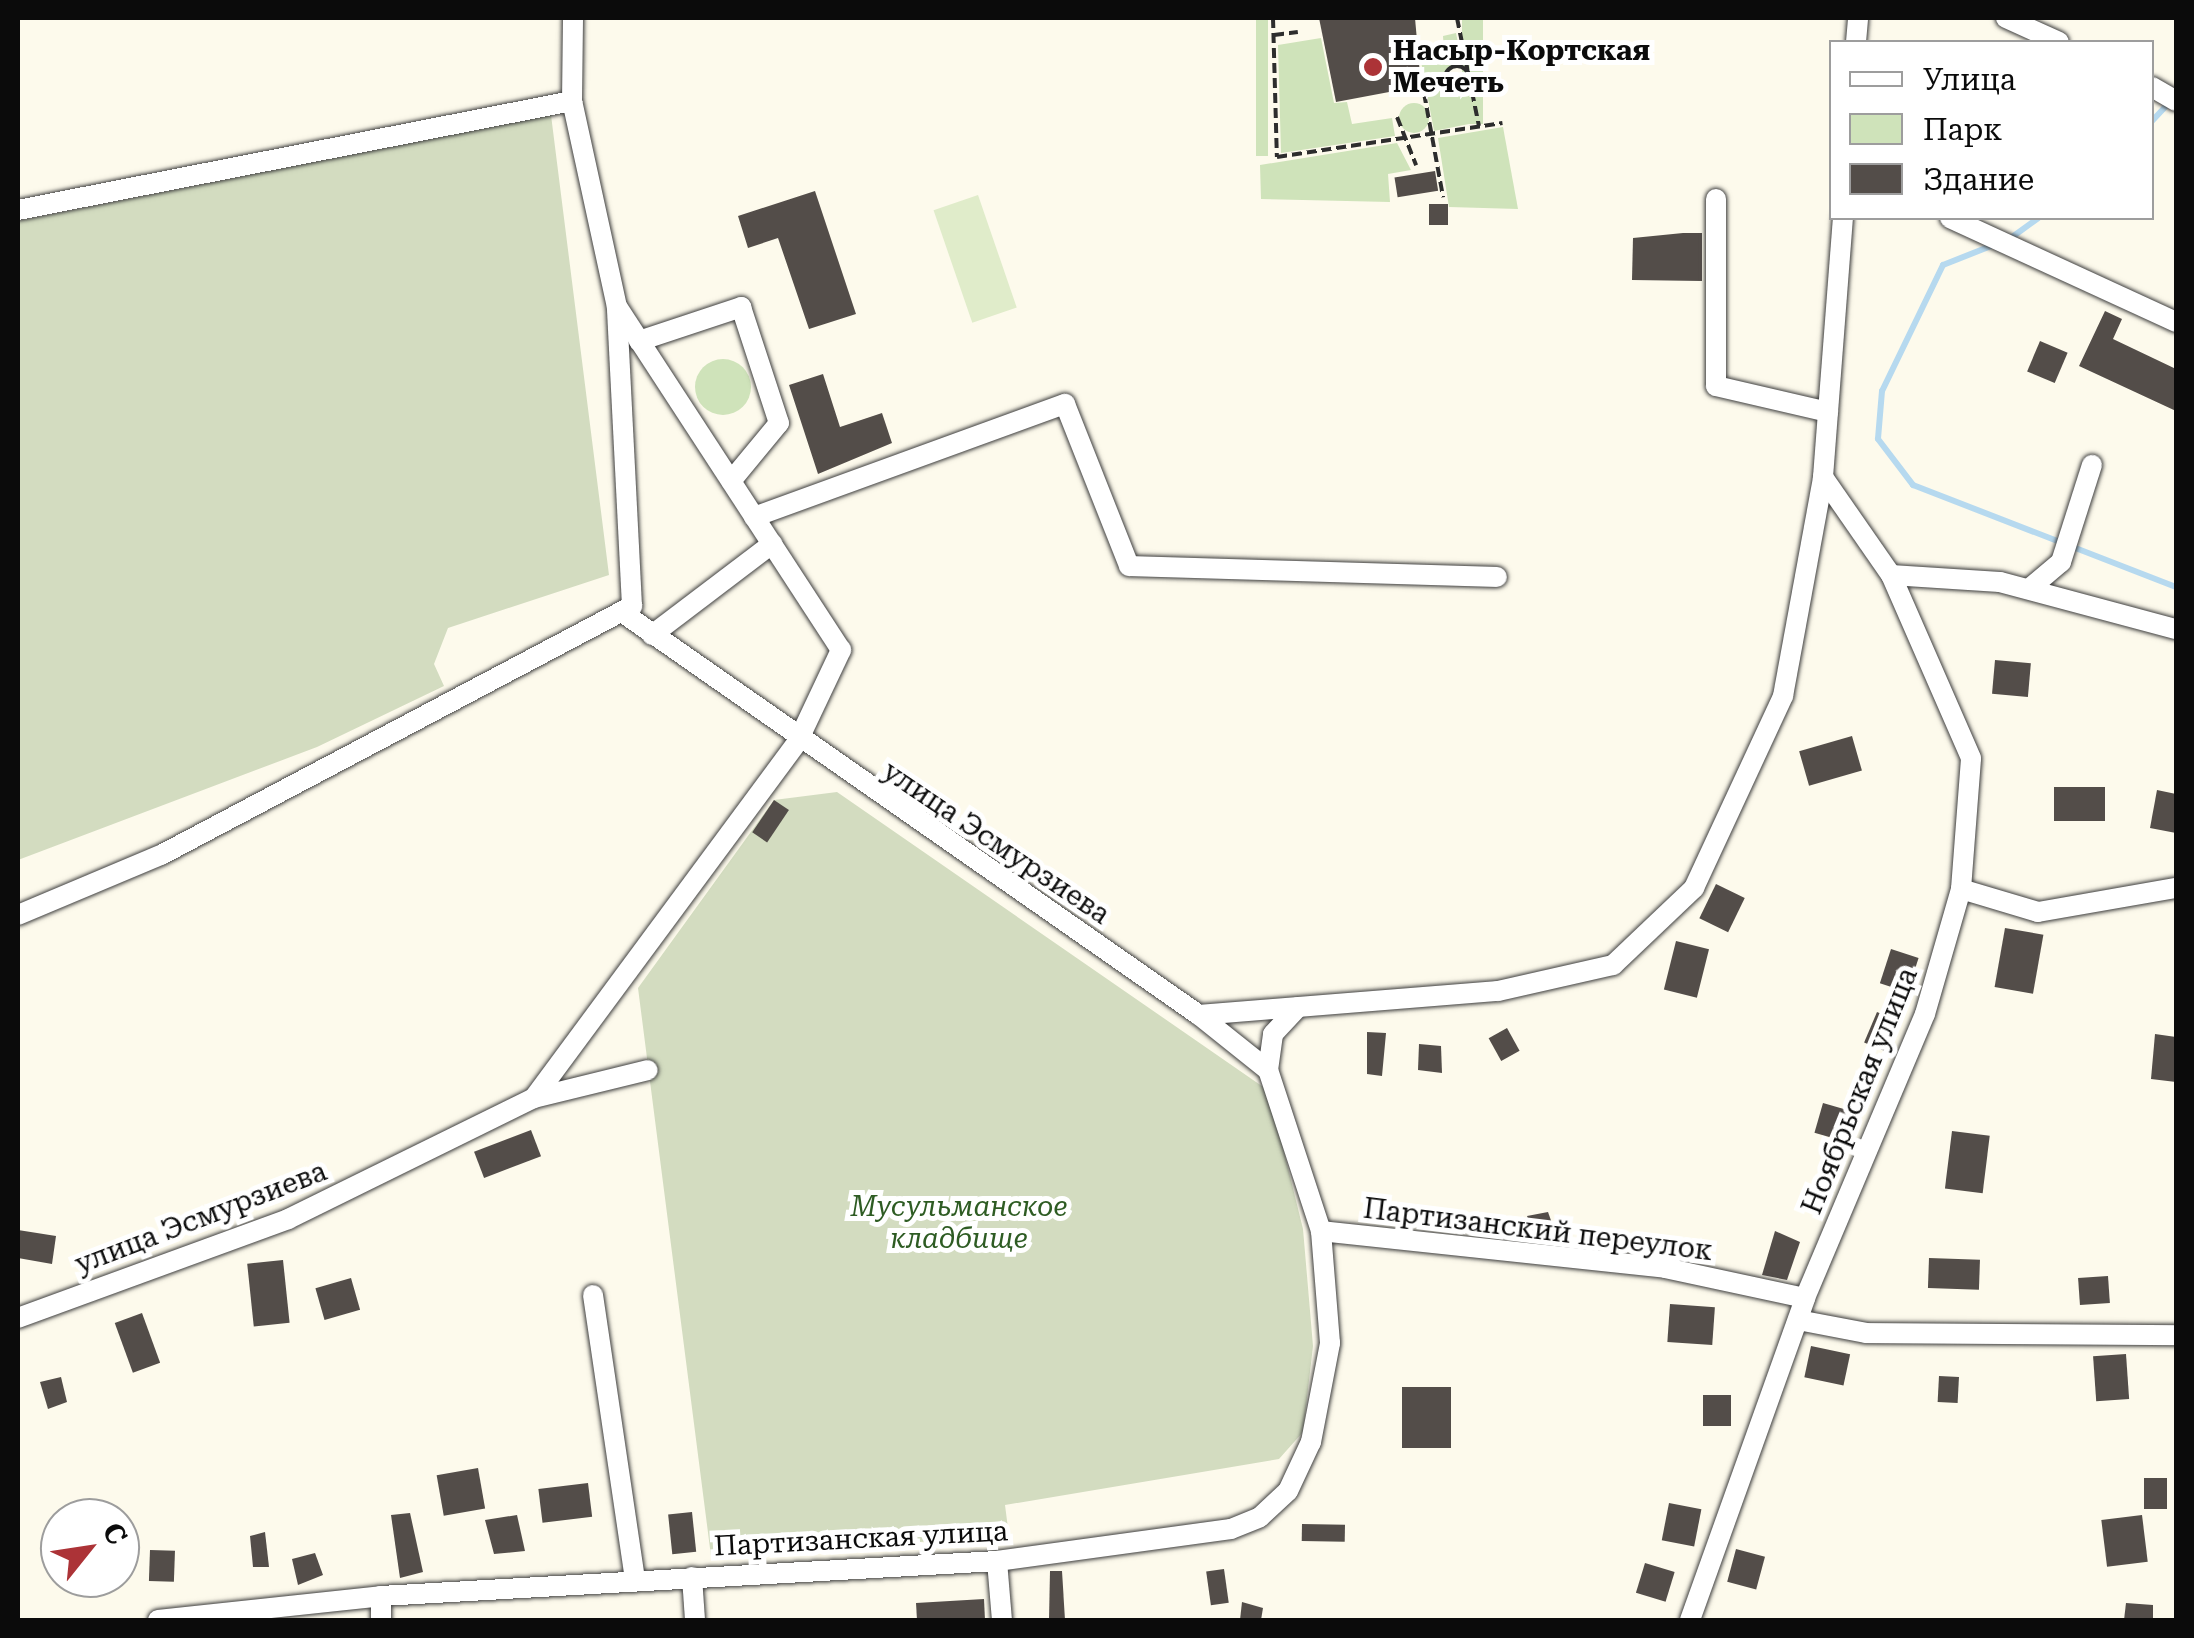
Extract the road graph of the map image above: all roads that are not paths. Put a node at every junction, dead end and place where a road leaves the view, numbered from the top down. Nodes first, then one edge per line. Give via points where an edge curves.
1 (573, 18) edge
2 (2006, 18) edge
3 (2054, 40) edge
4 (2154, 87) edge
5 (572, 100) junction
6 (2176, 101) edge
7 (1716, 199) dead end
8 (18, 210) edge
9 (1843, 220) edge
10 (1954, 220) edge
11 (617, 307) junction
12 (2176, 322) edge
13 (639, 340) junction
14 (1828, 412) junction
15 (2092, 465) dead end
16 (1824, 477) junction
17 (731, 481) junction
18 (754, 517) junction
19 (772, 544) junction
20 (1891, 575) junction
21 (1497, 577) dead end
22 (2029, 589) junction
23 (626, 615) junction
24 (2176, 629) edge
25 (652, 635) junction
26 (798, 741) junction
27 (2176, 888) edge
28 (1960, 889) junction
29 (18, 914) edge
30 (1298, 1007) junction
31 (1199, 1015) junction
32 (648, 1070) dead end
33 (1268, 1070) junction
34 (534, 1098) junction
35 (1321, 1231) junction
36 (592, 1295) dead end
37 (1806, 1298) junction
38 (18, 1318) edge
39 (1798, 1320) junction
40 (2176, 1335) edge
41 (997, 1562) junction
42 (692, 1576) junction
43 (635, 1580) junction
44 (381, 1596) junction
45 (158, 1620) edge
46 (382, 1620) edge
47 (695, 1620) edge
48 (1002, 1620) edge
49 (1690, 1620) edge

1 - 5 street
2 - 3 street
4 - 6 street
5 - 8 street
5 - 11 street
7 - 14 street via 1716,386
9 - 14 street
10 - 12 street
11 - 13 street
11 - 23 street via 634,596
13 - 17 street
13 - 17 street via 741,307 778,423
14 - 16 street
15 - 22 street via 2060,562
16 - 20 street, Ноябрьская улица
16 - 30 street via 1783,696 1694,888 1613,964 1498,991
17 - 18 street
18 - 19 street
18 - 21 street via 1065,404 1130,566
19 - 25 street
19 - 26 street via 841,650
20 - 22 street
20 - 28 street, Ноябрьская улица via 1971,758
22 - 24 street
23 - 25 street
23 - 29 street via 161,854
25 - 26 street
26 - 31 street, улица Эсмурзиева
26 - 34 street, улица Эсмурзиева
27 - 28 street via 2038,912
28 - 37 street, Ноябрьская улица via 1925,1014
30 - 31 street
30 - 33 street via 1272,1034
31 - 33 street, улица Эсмурзиева
32 - 34 street
33 - 35 street, Партизанская улица
34 - 38 street, улица Эсмурзиева via 288,1220
35 - 37 street, Партизанский переулок via 1664,1268
35 - 41 street, Партизанская улица via 1330,1343 1311,1442 1288,1491 1230,1529
36 - 43 street
37 - 39 street, Ноябрьская улица
39 - 40 street via 1866,1333
39 - 49 street, Ноябрьская улица
41 - 42 street, Партизанская улица
41 - 48 street
42 - 43 street, Партизанская улица
42 - 47 street
43 - 44 street, Партизанская улица
44 - 45 street, Партизанская улица
44 - 46 street

